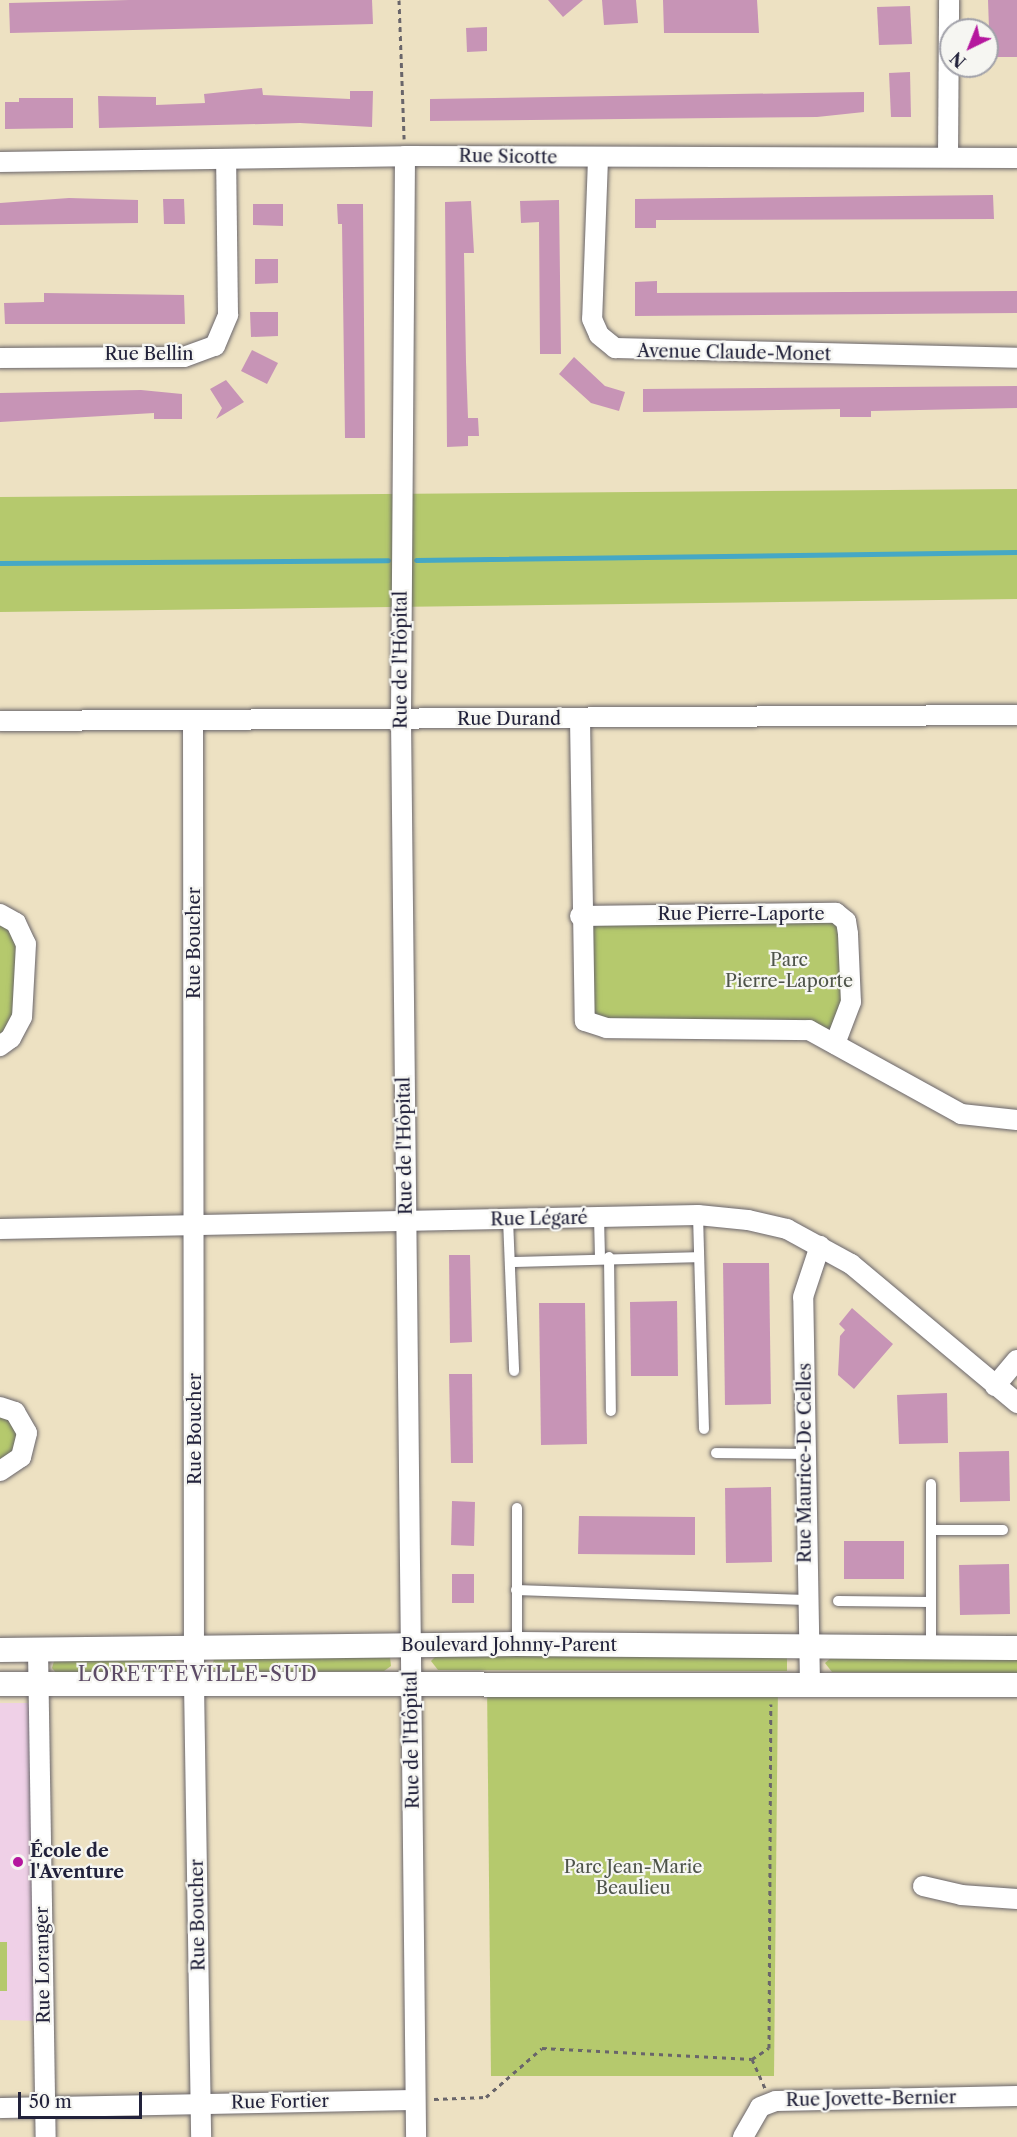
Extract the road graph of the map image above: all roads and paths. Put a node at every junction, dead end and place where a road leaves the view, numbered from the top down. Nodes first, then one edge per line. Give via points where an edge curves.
1 (399, 0) edge
2 (949, 0) edge
3 (405, 156) junction
4 (948, 157) junction
5 (1017, 158) edge
6 (598, 159) junction
7 (226, 161) junction
8 (0, 162) edge
9 (0, 357) edge
10 (1017, 358) edge
11 (1017, 715) edge
12 (401, 719) junction
13 (580, 719) junction
14 (193, 720) junction
15 (0, 721) edge
16 (0, 914) edge
17 (580, 916) junction
18 (835, 1044) junction
19 (0, 1046) edge
20 (1017, 1120) edge
21 (698, 1215) junction
22 (599, 1218) junction
23 (508, 1220) junction
24 (406, 1222) junction
25 (195, 1226) junction
26 (0, 1229) edge
27 (820, 1246) junction
28 (605, 1257) junction
29 (699, 1257) junction
30 (510, 1262) junction
31 (1017, 1360) edge
32 (514, 1371) dead end
33 (994, 1386) junction
34 (1017, 1403) edge
35 (0, 1407) edge
36 (611, 1411) dead end
37 (704, 1430) dead end
38 (716, 1453) dead end
39 (805, 1454) junction
40 (0, 1471) edge
41 (931, 1484) dead end
42 (517, 1508) dead end
43 (932, 1530) junction
44 (1003, 1530) dead end
45 (516, 1590) junction
46 (806, 1600) junction
47 (838, 1601) dead end
48 (930, 1602) junction
49 (517, 1644) junction
50 (411, 1645) junction
51 (807, 1645) junction
52 (931, 1646) junction
53 (194, 1648) junction
54 (1017, 1648) edge
55 (0, 1650) edge
56 (38, 1650) junction
57 (412, 1681) junction
58 (194, 1683) junction
59 (0, 1684) edge
60 (38, 1684) junction
61 (771, 1684) junction
62 (810, 1684) junction
63 (1017, 1685) edge
64 (923, 1886) dead end
65 (1017, 1899) edge
66 (752, 2059) junction
67 (1017, 2096) edge
68 (416, 2100) junction
69 (776, 2101) junction
70 (201, 2103) junction
71 (46, 2107) junction
72 (0, 2108) edge
73 (46, 2137) edge
74 (201, 2137) edge
75 (416, 2137) edge
76 (743, 2137) edge

1 - 3 path
2 - 4 street
3 - 6 street, Rue Sicotte
3 - 7 street, Rue Sicotte
3 - 12 street, Rue de l'Hôpital
4 - 5 street, Rue Sicotte
4 - 6 street, Rue Sicotte
6 - 10 street, Avenue Claude-Monet via 592,319 599,335 615,348
7 - 8 street, Rue Sicotte
7 - 9 street, Rue Bellin via 228,315 214,346 184,357
11 - 13 street, Rue Durand
12 - 13 street, Rue Durand
12 - 14 street, Rue Durand
12 - 24 street, Rue de l'Hôpital
13 - 17 street
14 - 15 street, Rue Durand
14 - 25 street, Rue Boucher
16 - 19 street via 16,923 26,944 22,1017
17 - 18 street via 582,1011 594,1027 809,1030
17 - 18 street, Rue Pierre-Laporte via 836,913 846,921 851,1002
18 - 20 street via 961,1114
21 - 22 street, Rue Légaré
21 - 27 street, Rue Légaré via 768,1224
21 - 29 lane
22 - 23 street, Rue Légaré
22 - 28 lane
23 - 24 street, Rue Légaré
23 - 30 lane
24 - 25 street, Rue Légaré
24 - 50 street, Rue de l'Hôpital
25 - 26 street, Rue Légaré
25 - 53 street, Rue Boucher
27 - 33 street, Rue Légaré via 885,1289
27 - 39 street, Rue Maurice-De Celles via 803,1297
28 - 29 lane
28 - 30 lane
28 - 36 lane
29 - 37 lane
30 - 32 lane
31 - 33 street
33 - 34 street, Rue Légaré
35 - 40 street via 15,1412 27,1433 21,1457
38 - 39 lane
39 - 46 street, Rue Maurice-De Celles
41 - 43 lane
42 - 45 lane
43 - 44 lane
43 - 48 lane
45 - 46 lane
45 - 49 lane
46 - 51 street, Rue Maurice-De Celles
47 - 48 lane
48 - 52 lane
49 - 50 street, Boulevard Johnny-Parent
49 - 51 street, Boulevard Johnny-Parent
50 - 53 street, Boulevard Johnny-Parent
50 - 57 street, Rue de l'Hôpital
51 - 52 street, Boulevard Johnny-Parent
51 - 62 street, Rue Maurice-De Celles
52 - 54 street, Boulevard Johnny-Parent
53 - 56 street, Boulevard Johnny-Parent
53 - 58 street, Rue Boucher
55 - 56 street, Boulevard Johnny-Parent
56 - 60 street, Rue Loranger
57 - 58 street, Boulevard Johnny-Parent
57 - 61 street, Boulevard Johnny-Parent
57 - 68 street, Rue de l'Hôpital
58 - 60 street, Boulevard Johnny-Parent
58 - 70 street, Rue Boucher
59 - 60 street, Boulevard Johnny-Parent
60 - 71 street, Rue Loranger
61 - 62 street, Boulevard Johnny-Parent
61 - 66 path via 769,2048
62 - 63 street, Boulevard Johnny-Parent
64 - 65 street via 962,1896
66 - 68 path via 542,2048 486,2097
66 - 69 path via 758,2079
67 - 69 street, Rue Jovette-Bernier
68 - 70 street, Rue Fortier
68 - 75 street, Rue de l'Hôpital
69 - 76 street, Rue Jovette-Bernier via 760,2107
70 - 71 street, Rue Fortier
70 - 74 street, Rue Boucher
71 - 72 street, Rue Fortier
71 - 73 street, Rue Loranger

